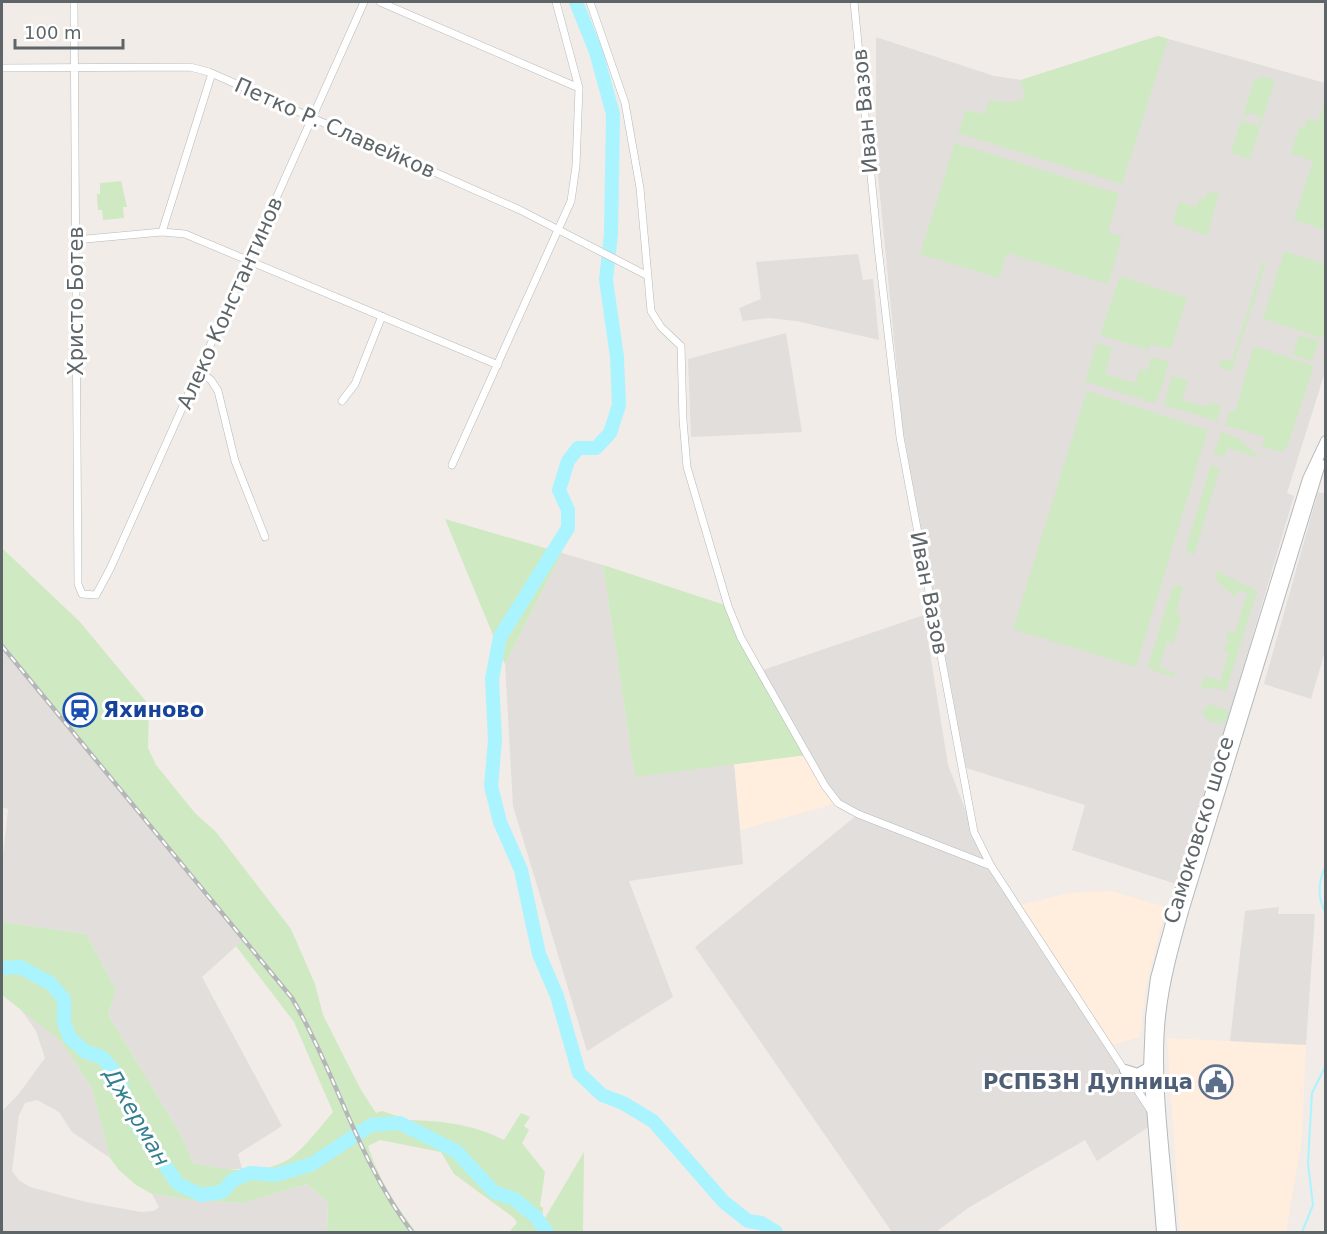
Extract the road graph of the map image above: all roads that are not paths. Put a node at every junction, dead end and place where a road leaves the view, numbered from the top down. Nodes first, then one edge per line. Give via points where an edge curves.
1 (74, 2) edge
2 (364, 2) edge
3 (380, 2) edge
4 (556, 2) edge
5 (590, 2) edge
6 (854, 2) edge
7 (2, 68) edge
8 (74, 68) junction
9 (212, 73) junction
10 (579, 88) junction
11 (312, 118) junction
12 (559, 228) junction
13 (162, 232) junction
14 (75, 240) junction
15 (249, 260) junction
16 (648, 276) junction
17 (382, 316) junction
18 (498, 365) junction
19 (199, 371) junction
20 (342, 401) dead end
21 (1326, 441) edge
22 (452, 465) dead end
23 (265, 537) dead end
24 (88, 596) joint
25 (991, 866) junction
26 (1159, 1060) junction
27 (1149, 1069) junction
28 (1125, 1070) junction
29 (1152, 1113) junction
30 (1163, 1130) junction
31 (1162, 1233) edge
32 (1171, 1233) edge

1 - 8 street, Христо Ботев
2 - 11 street, Алеко Константинов
3 - 10 street
4 - 10 street
5 - 16 street via 625,103 640,188
6 - 25 street, Иван Вазов via 900,437 970,818
7 - 8 street, Петко Р. Славейков
8 - 9 street, Петко Р. Славейков via 190,67
8 - 14 street, Христо Ботев
9 - 11 street, Петко Р. Славейков
9 - 13 street
10 - 12 street via 576,166 570,201
11 - 12 street, Петко Р. Славейков
11 - 15 street, Алеко Константинов
12 - 16 street, Петко Р. Славейков
12 - 18 street
13 - 14 street
13 - 15 street via 186,234
14 - 24 street, Христо Ботев via 78,584 82,594
15 - 17 street
15 - 19 street, Алеко Константинов
16 - 25 street via 654,319 681,346 687,467 728,606 741,638 825,786 838,803 858,814
17 - 18 street
17 - 20 street via 355,384
18 - 22 street
19 - 23 street via 212,380 218,391 235,460
19 - 24 street, Алеко Константинов via 101,588 96,595
21 - 26 main road, Самоковско шосе via 1174,947 1160,1017
21 - 27 main road, Самоковско шосе via 1308,479 1164,944 1151,1017
25 - 28 street, Иван Вазов
26 - 27 main road
26 - 30 main road, Самоковско шосе
27 - 28 main road via 1138,1074
27 - 29 main road, Самоковско шосе
28 - 29 street, Иван Вазов
29 - 30 street, Иван Вазов
29 - 31 main road, Самоковско шосе
30 - 32 main road, Самоковско шосе

